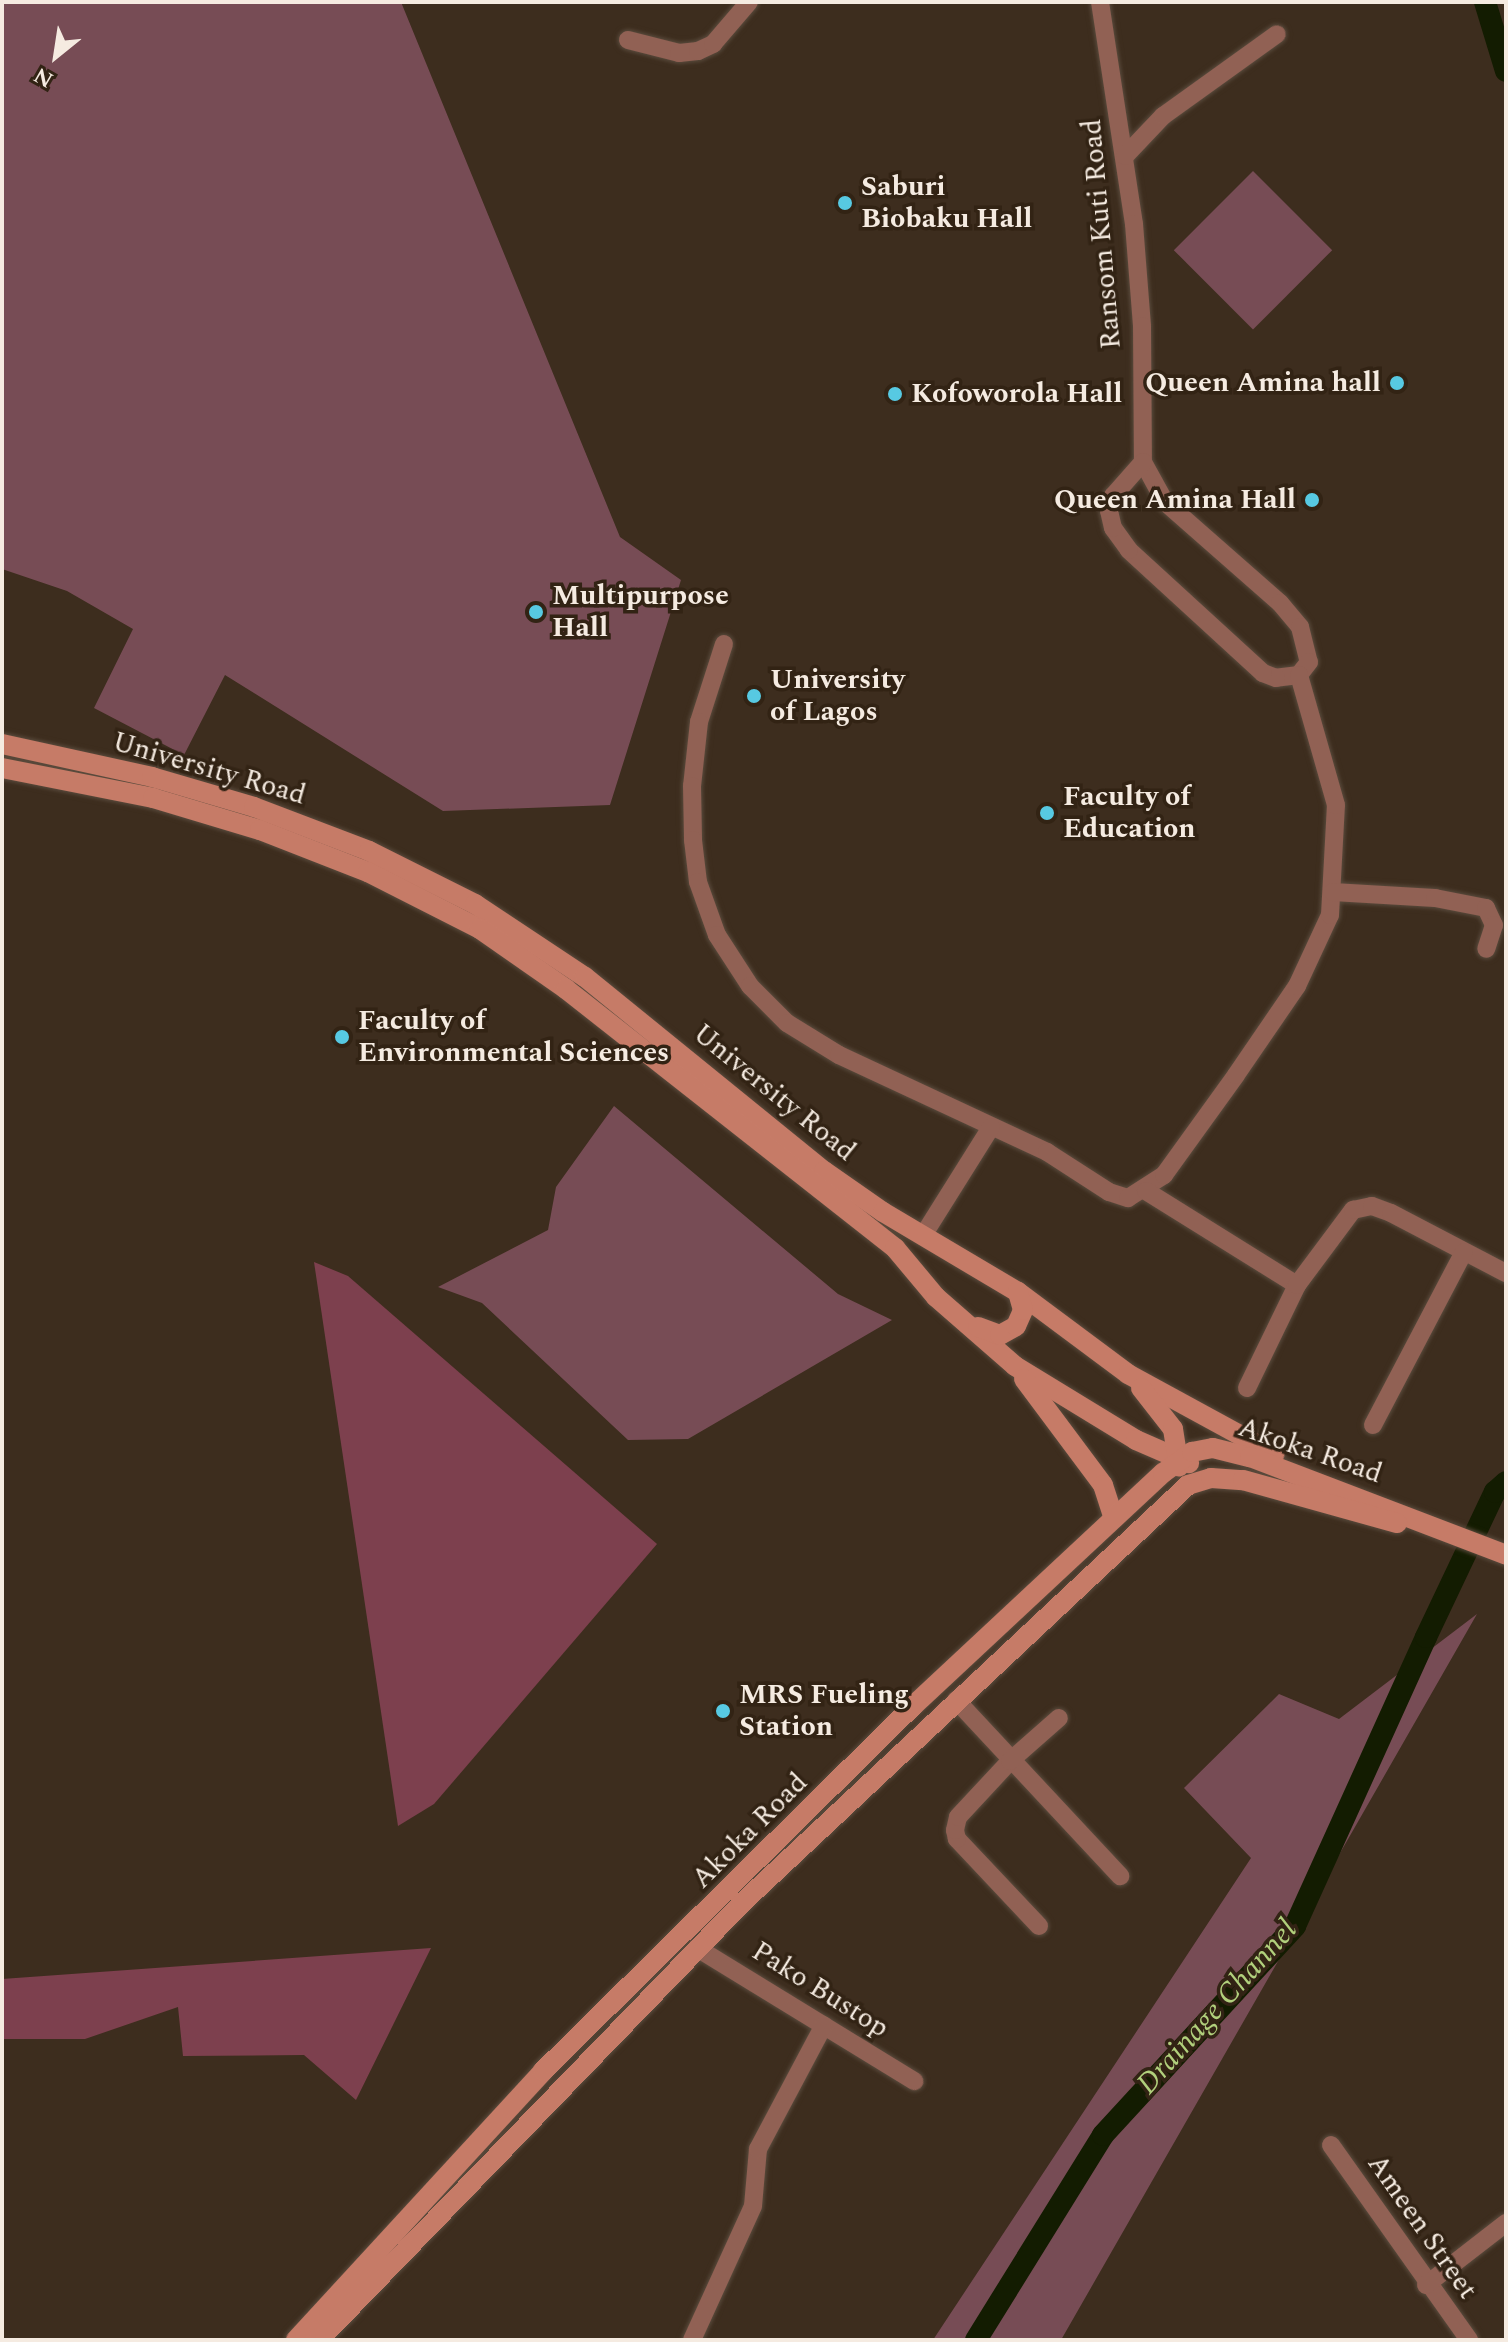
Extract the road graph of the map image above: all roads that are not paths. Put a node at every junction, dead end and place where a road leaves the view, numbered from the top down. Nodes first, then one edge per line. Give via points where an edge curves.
1 (749, 2) edge
2 (1100, 2) edge
3 (1277, 34) dead end
4 (628, 40) dead end
5 (1125, 156) junction
6 (1143, 462) junction
7 (724, 644) dead end
8 (1299, 675) junction
9 (2, 744) edge
10 (2, 768) edge
11 (1333, 892) junction
12 (1486, 949) dead end
13 (991, 1127) junction
14 (1146, 1191) junction
15 (924, 1234) junction
16 (1464, 1252) junction
17 (1506, 1273) edge
18 (1297, 1285) junction
19 (1018, 1292) junction
20 (974, 1326) junction
21 (1015, 1366) junction
22 (1128, 1374) junction
23 (1247, 1388) dead end
24 (1373, 1425) dead end
25 (1180, 1460) junction
26 (1243, 1480) junction
27 (1354, 1494) junction
28 (1169, 1502) junction
29 (1114, 1518) junction
30 (1467, 1540) junction
31 (1506, 1555) edge
32 (956, 1700) junction
33 (1059, 1718) dead end
34 (1010, 1761) junction
35 (1120, 1876) dead end
36 (1039, 1926) dead end
37 (697, 1948) junction
38 (824, 2025) junction
39 (914, 2081) dead end
40 (1331, 2145) dead end
41 (1506, 2223) edge
42 (1426, 2285) junction
43 (296, 2340) edge
44 (319, 2340) edge
45 (692, 2340) edge
46 (1469, 2340) edge

1 - 4 street via 713,44 698,51 679,53
2 - 5 street, Ransom Kuti Road
3 - 5 street via 1163,116
5 - 6 street, Ransom Kuti Road via 1142,326
6 - 8 street via 1165,502 1280,603 1300,627 1309,662
6 - 8 street via 1113,496 1109,511 1113,528 1129,550 1263,673 1276,678
7 - 13 street via 699,722 692,786 698,882 717,935 750,986 787,1023 839,1055
8 - 11 street via 1336,805
9 - 15 main road, University Road via 152,777 254,807 429,879 538,942 824,1171
10 - 20 main road, University Road via 208,813 429,899 566,989 895,1248 936,1297
11 - 12 street via 1435,898 1486,908 1494,925
11 - 14 street via 1319,947 1297,986 1164,1175
13 - 14 street via 1047,1152 1109,1192 1128,1198
13 - 15 street
14 - 18 street
15 - 19 main road, University Road
16 - 17 street
16 - 18 street via 1372,1206 1353,1210
16 - 24 street
18 - 23 street
19 - 20 main road via 1023,1310 1016,1326 1000,1335
19 - 22 main road, University Road
20 - 21 main road, University Road
21 - 25 main road, University Road via 1136,1440
21 - 29 main road via 1103,1485
22 - 25 main road via 1167,1417
22 - 27 main road, University Road
25 - 26 main road, University Road
25 - 27 main road, Akoka Road via 1201,1448 1213,1448
25 - 28 main road
25 - 29 main road, Akoka Road
26 - 28 main road via 1196,1481
26 - 30 main road
27 - 30 main road, Akoka Road
28 - 32 main road
29 - 43 main road, Akoka Road via 913,1706 543,2071
30 - 31 main road
32 - 34 street
32 - 37 main road
33 - 34 street
34 - 35 street
34 - 36 street via 958,1817 957,1839
37 - 38 street, Pako Bustop
37 - 44 main road
38 - 39 street, Pako Bustop
38 - 45 street via 758,2149 753,2206
40 - 42 street, Ameen Street
41 - 42 street
42 - 46 street, Ameen Street

